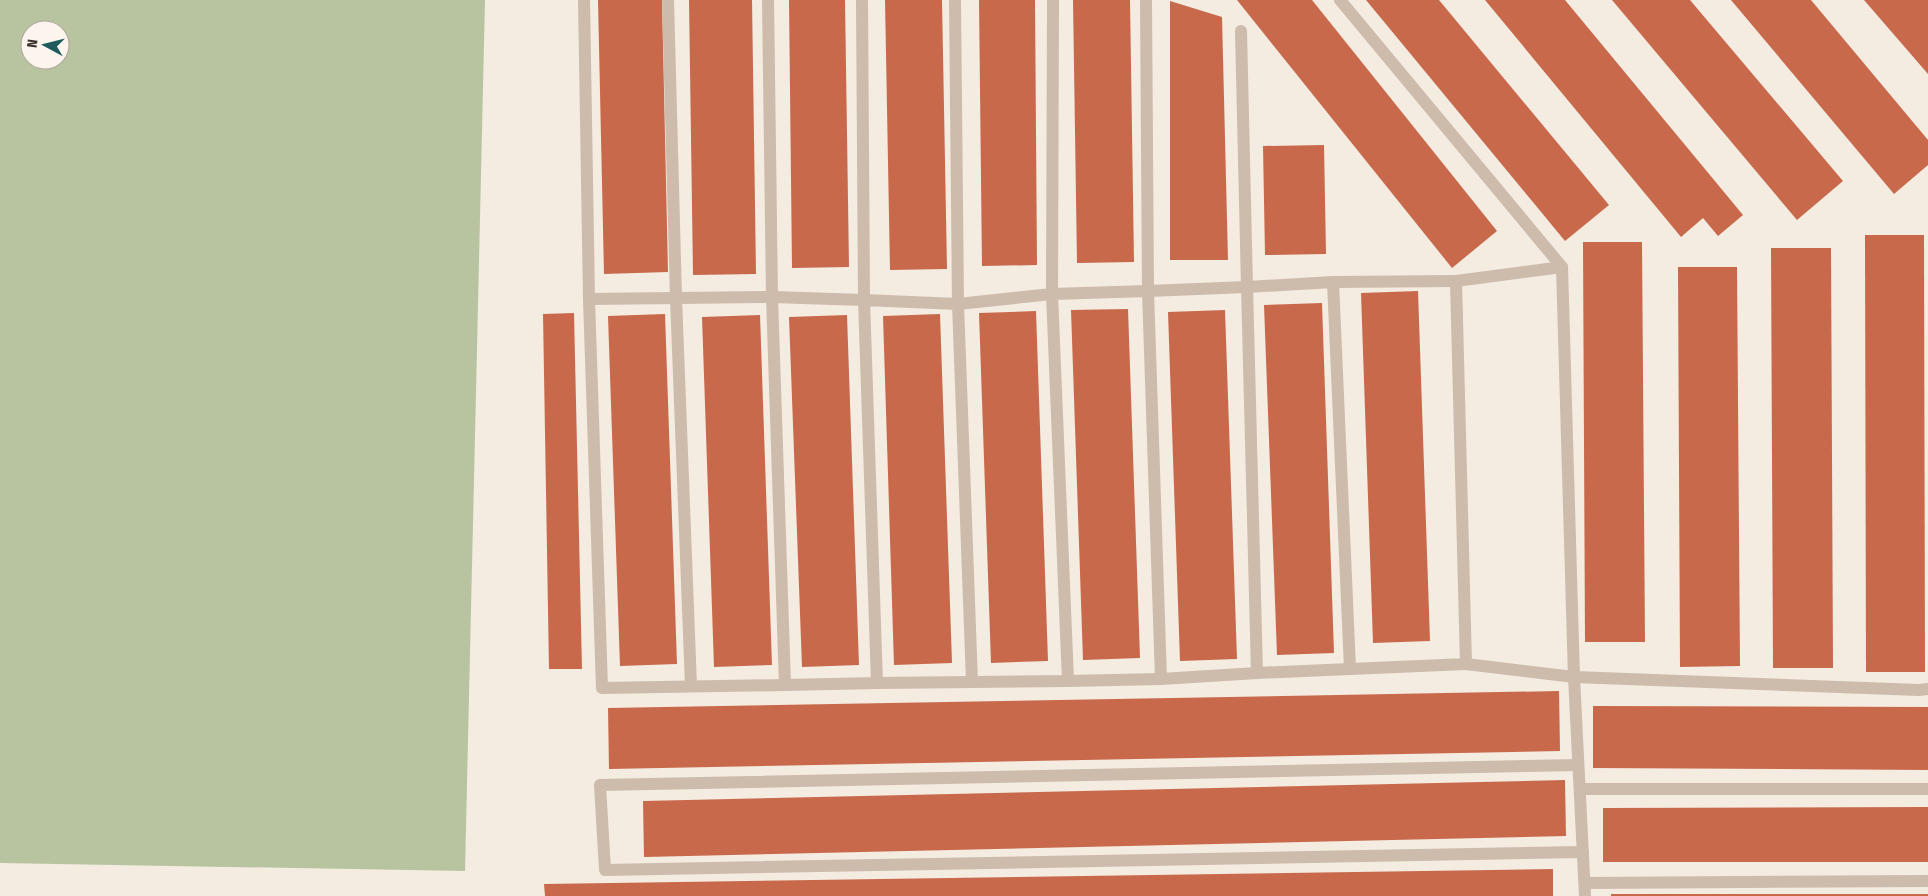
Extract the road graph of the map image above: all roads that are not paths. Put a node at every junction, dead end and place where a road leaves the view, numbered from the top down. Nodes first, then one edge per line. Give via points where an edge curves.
1 (584, 0) edge
2 (668, 0) edge
3 (768, 0) edge
4 (862, 0) edge
5 (954, 0) edge
6 (1053, 0) edge
7 (1146, 0) edge
8 (1340, 0) edge
9 (1241, 31) dead end
10 (1562, 267) junction
11 (1456, 281) junction
12 (1333, 282) junction
13 (1247, 287) junction
14 (1148, 291) junction
15 (1052, 294) junction
16 (772, 297) junction
17 (676, 298) junction
18 (589, 299) junction
19 (864, 300) junction
20 (958, 304) junction
21 (1466, 664) junction
22 (1350, 669) junction
23 (1257, 673) junction
24 (1574, 677) junction
25 (1161, 679) junction
26 (1068, 681) junction
27 (972, 682) junction
28 (877, 683) junction
29 (785, 685) junction
30 (691, 686) junction
31 (1928, 689) edge
32 (1578, 765) junction
33 (1928, 789) edge
34 (1580, 790) junction
35 (1583, 852) junction
36 (1928, 880) edge
37 (1585, 890) edge

1 - 18 lane
2 - 17 lane
3 - 16 lane
4 - 19 lane
5 - 20 lane
6 - 15 lane
7 - 14 lane
8 - 10 lane
9 - 13 lane
10 - 11 lane
10 - 24 lane
11 - 12 lane
11 - 21 lane
12 - 13 lane
12 - 22 lane
13 - 14 lane
13 - 23 lane
14 - 15 lane
14 - 25 lane
15 - 20 lane
15 - 26 lane
16 - 17 lane
16 - 19 lane
16 - 29 lane
17 - 18 lane
17 - 30 lane
18 - 30 lane via 602,688
19 - 20 lane
19 - 28 lane
20 - 27 lane
21 - 22 lane
21 - 24 lane
22 - 23 lane
23 - 25 lane
24 - 31 lane
24 - 32 lane
25 - 26 lane
26 - 27 lane
27 - 28 lane
28 - 29 lane
29 - 30 lane
32 - 34 lane
32 - 35 lane via 600,785 605,870
33 - 34 lane
34 - 35 lane
35 - 37 lane
36 - 37 lane

